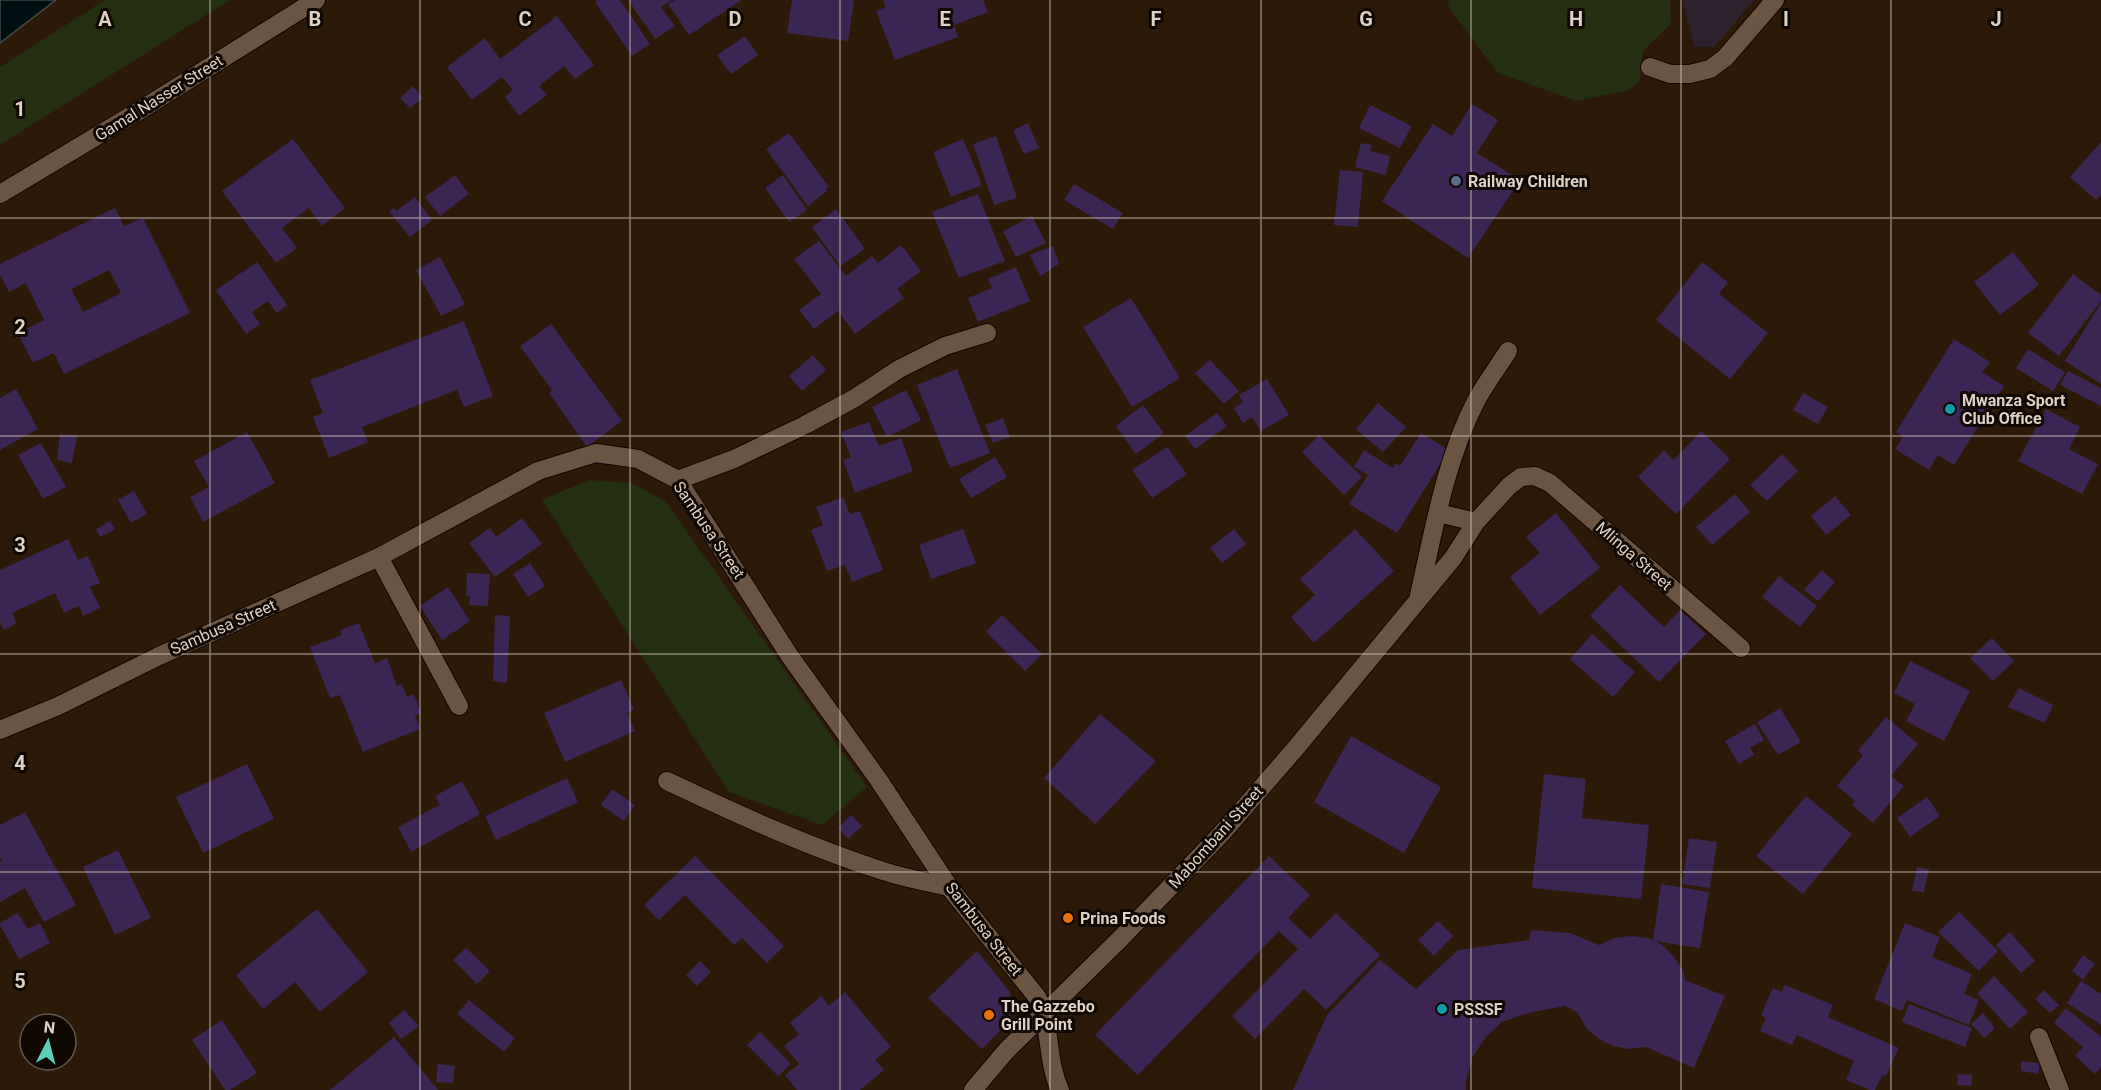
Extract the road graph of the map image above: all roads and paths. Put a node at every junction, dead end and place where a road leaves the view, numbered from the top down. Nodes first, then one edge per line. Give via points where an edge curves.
1 (316, 0) edge
2 (1775, 0) edge
3 (1650, 67) dead end
4 (0, 194) edge
5 (987, 333) dead end
6 (1508, 351) dead end
7 (1521, 477) joint
8 (678, 480) junction
9 (1438, 513) junction
10 (1476, 522) junction
11 (379, 557) junction
12 (1419, 597) junction
13 (1741, 648) dead end
14 (459, 706) dead end
15 (0, 730) edge
16 (667, 781) dead end
17 (950, 887) junction
18 (1044, 1011) junction
19 (2039, 1037) dead end
20 (973, 1090) edge
21 (1060, 1090) edge
22 (2060, 1090) edge

1 - 4 street, Gamal Nasser Street
2 - 3 street via 1725,58 1710,69 1670,74
5 - 8 street via 945,346 805,425
6 - 9 street, Mabombani Street via 1476,400 1459,439
7 - 10 street, Mabombani Street
7 - 13 street, Mlinga Street via 1535,476 1550,483
8 - 11 street, Sambusa Street via 638,459 596,453 538,471
8 - 17 street, Sambusa Street via 789,655
9 - 10 street
9 - 12 street, Mabombani Street
10 - 12 street, Mabombani Street via 1453,558
11 - 14 street
11 - 15 street, Sambusa Street
12 - 18 street, Mabombani Street via 1223,832
16 - 17 street via 757,824 835,854
17 - 18 street, Sambusa Street via 1028,984
18 - 20 street, Mabombani Street
18 - 21 street via 1054,1078
19 - 22 street

